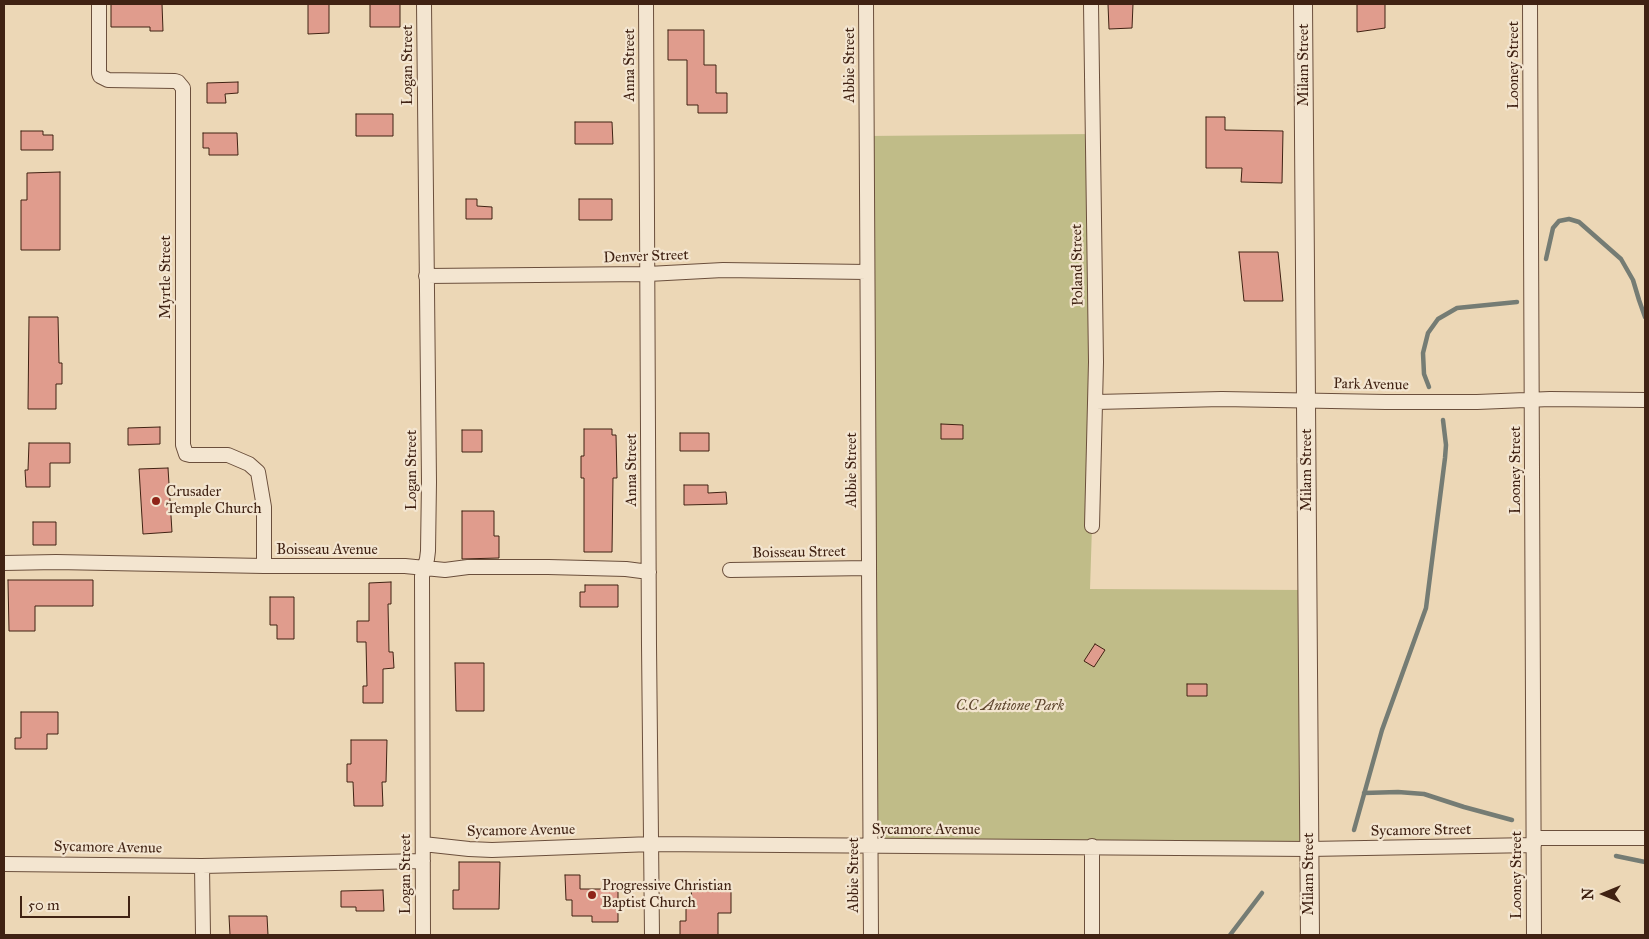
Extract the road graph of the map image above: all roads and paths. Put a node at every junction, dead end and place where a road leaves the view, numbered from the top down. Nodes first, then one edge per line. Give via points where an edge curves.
1 (99, 4) edge
2 (424, 4) edge
3 (646, 4) edge
4 (866, 4) edge
5 (1091, 4) edge
6 (1304, 4) edge
7 (1530, 4) edge
8 (867, 272) junction
9 (648, 274) junction
10 (426, 276) junction
11 (1532, 399) junction
12 (1306, 400) junction
13 (1645, 400) edge
14 (1096, 402) junction
15 (1092, 526) dead end
16 (4, 563) edge
17 (264, 566) junction
18 (425, 568) junction
19 (869, 568) junction
20 (730, 570) dead end
21 (649, 572) junction
22 (1645, 838) edge
23 (1534, 842) junction
24 (423, 844) junction
25 (652, 844) junction
26 (870, 846) junction
27 (1092, 846) junction
28 (1309, 849) junction
29 (422, 861) junction
30 (4, 864) edge
31 (202, 866) junction
32 (203, 935) edge
33 (423, 935) edge
34 (652, 935) edge
35 (871, 935) edge
36 (1092, 935) edge
37 (1310, 935) edge
38 (1534, 935) edge

1 - 17 street, Myrtle Street via 100,76 108,80 175,81 183,88 183,445 186,454 228,455 249,464 258,472 264,507
2 - 10 street, Logan Street
3 - 9 street, Anna Street
4 - 8 street, Abbie Street
5 - 14 street, Poland Street
6 - 12 street, Milam Street
7 - 11 street, Looney Street
8 - 9 street, Denver Street via 724,270
8 - 19 street, Abbie Street
9 - 10 street, Denver Street
9 - 21 street, Anna Street
10 - 18 street, Logan Street via 429,482
11 - 12 street, Park Avenue via 1477,402
11 - 13 street, Park Avenue
11 - 23 street, Looney Street
12 - 14 street, Park Avenue
12 - 28 street, Milam Street
14 - 15 street, Poland Street
16 - 17 street, Boisseau Avenue
17 - 18 street, Boisseau Avenue
18 - 21 street, Boisseau Avenue via 604,568
18 - 24 street, Logan Street via 422,576
19 - 20 street, Boisseau Street
19 - 26 street, Abbie Street
21 - 25 street, Anna Street
22 - 23 street, Sycamore Street
23 - 28 street, Sycamore Street
23 - 38 street, Looney Street
24 - 25 street, Sycamore Avenue via 492,850
24 - 29 street, Logan Street
25 - 26 street, Sycamore Avenue
25 - 34 street, Anna Street
26 - 27 street, Sycamore Avenue
26 - 35 street, Abbie Street
27 - 28 street, Sycamore Avenue
27 - 36 street
28 - 37 street, Milam Street
29 - 31 street, Sycamore Avenue
29 - 33 street, Logan Street
30 - 31 street, Sycamore Avenue
31 - 32 street

